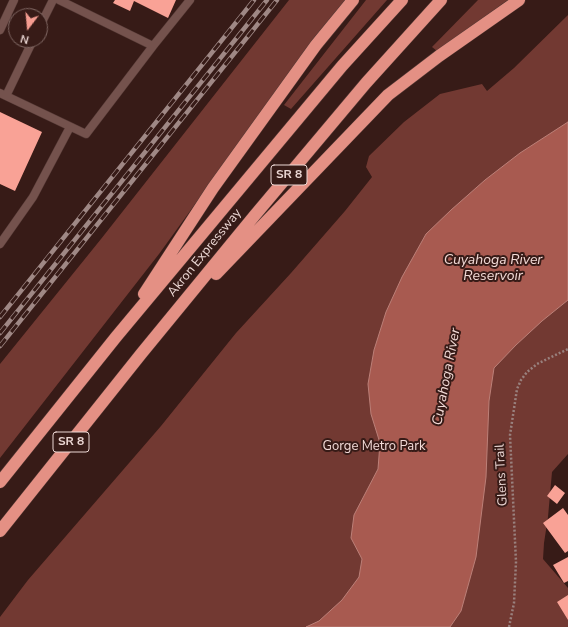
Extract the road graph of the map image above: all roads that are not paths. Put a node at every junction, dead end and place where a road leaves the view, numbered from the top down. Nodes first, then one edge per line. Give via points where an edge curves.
1 (14, 0) edge
2 (53, 0) edge
3 (59, 0) edge
4 (190, 0) edge
5 (353, 0) edge
6 (402, 0) edge
7 (441, 0) edge
8 (519, 0) edge
9 (48, 10) edge
10 (2, 19) edge
11 (0, 30) edge
12 (153, 46) junction
13 (29, 48) edge
14 (3, 94) edge
15 (70, 127) junction
16 (0, 244) edge
17 (116, 337) junction
18 (141, 354) junction
19 (0, 482) edge
20 (0, 531) edge

1 - 10 lane
2 - 9 lane
3 - 12 lane
4 - 12 lane
5 - 17 highway via 316,45 212,188
6 - 17 highway, Akron Expressway / SR 8 via 342,66
7 - 18 highway, Akron Expressway / SR 8 via 361,89
8 - 18 highway via 388,95
10 - 11 lane
12 - 15 lane via 86,134
13 - 14 lane
14 - 15 lane
15 - 16 lane via 33,197
17 - 19 highway, Akron Expressway / SR 8
18 - 20 highway, Akron Expressway / SR 8

